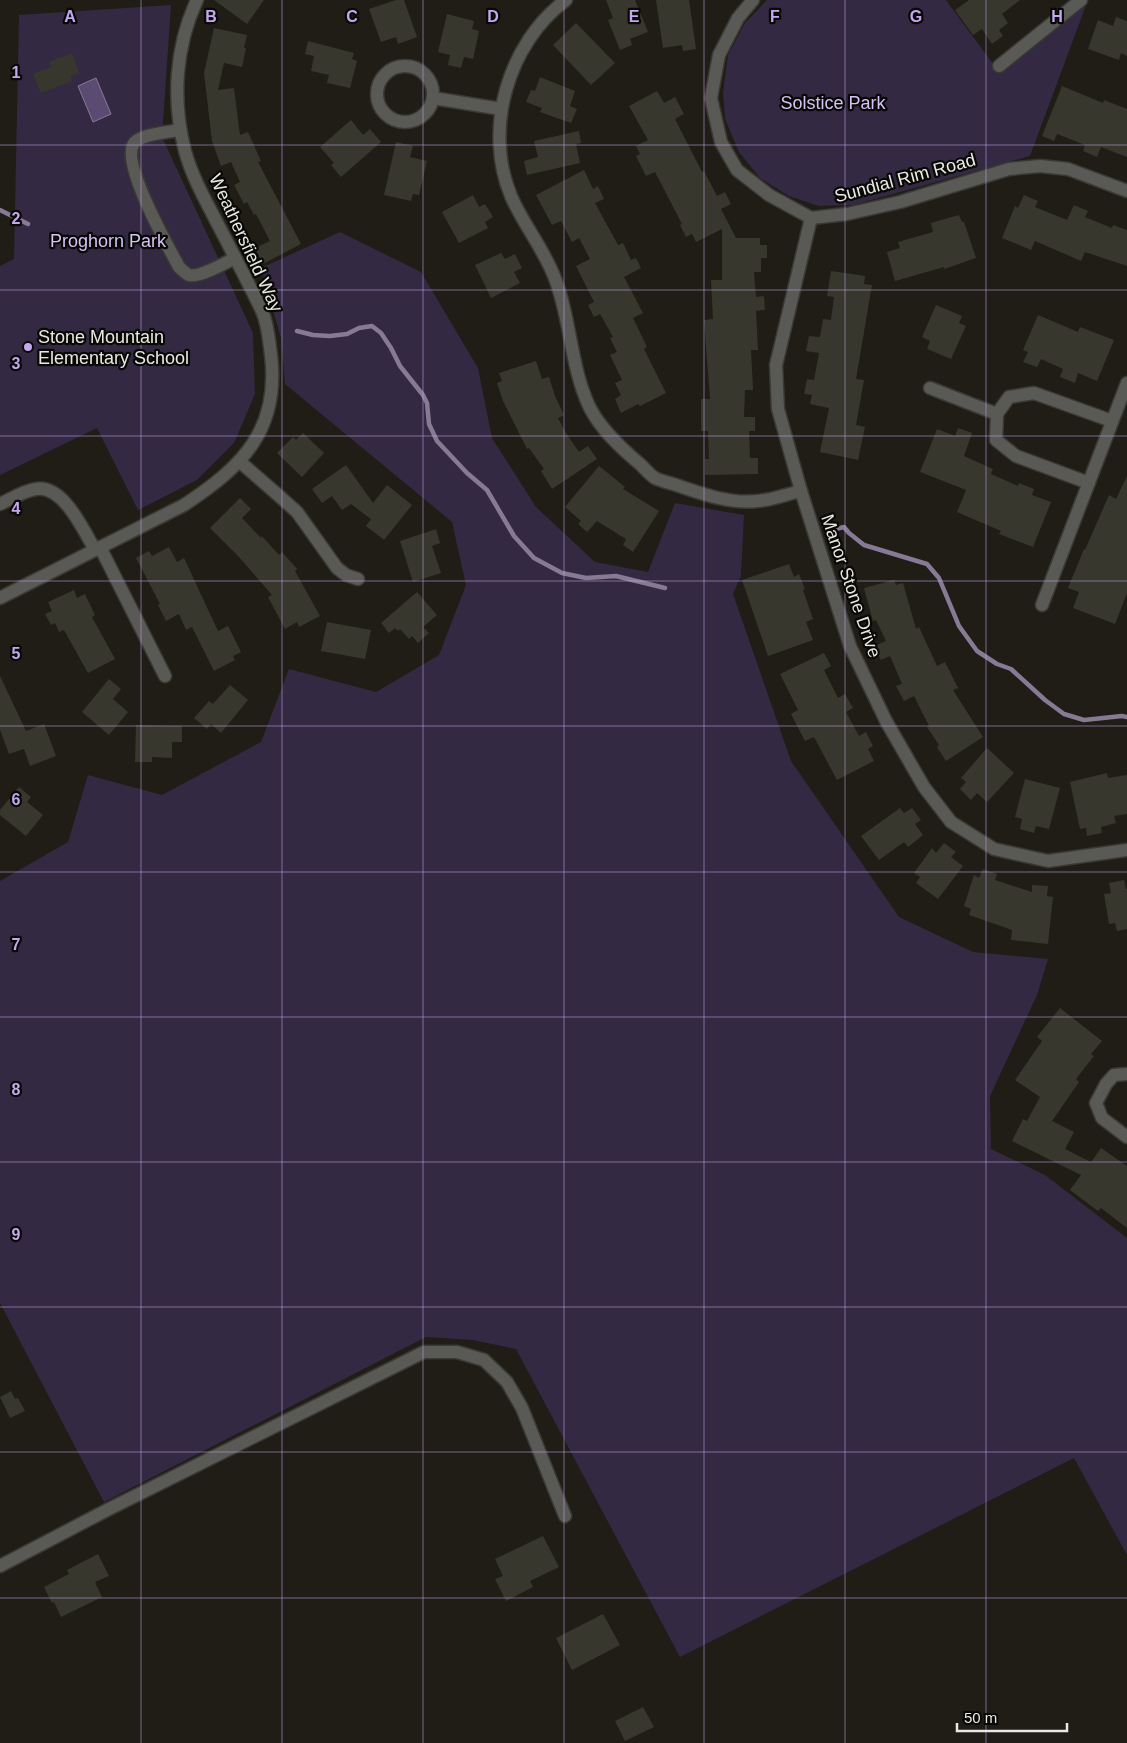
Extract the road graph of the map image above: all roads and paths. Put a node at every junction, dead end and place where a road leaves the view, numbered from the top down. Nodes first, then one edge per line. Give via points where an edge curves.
1 (198, 0) edge
2 (566, 0) edge
3 (752, 0) edge
4 (1081, 0) edge
5 (999, 66) dead end
6 (433, 98) junction
7 (501, 109) junction
8 (180, 130) junction
9 (1127, 191) edge
10 (811, 218) junction
11 (235, 258) junction
12 (1127, 383) edge
13 (930, 388) dead end
14 (997, 414) junction
15 (1112, 422) junction
16 (239, 461) junction
17 (1089, 483) junction
18 (801, 491) junction
19 (0, 504) edge
20 (98, 549) junction
21 (358, 579) dead end
22 (0, 598) edge
23 (1042, 605) dead end
24 (166, 676) dead end
25 (1127, 850) edge
26 (1127, 1074) edge
27 (1127, 1137) edge
28 (565, 1516) dead end
29 (0, 1566) edge

1 - 8 street, Weathersfield Way via 182,43 177,102
2 - 7 street via 534,32 514,65
3 - 10 street via 738,18 719,56 711,98 721,142 737,170 769,195
4 - 5 street
6 - 6 street via 427,76 410,66 392,69 384,75 378,87 382,110 398,122 419,119
6 - 7 street
7 - 18 street via 501,158 511,196 554,274 566,314 574,364 590,408 614,442 655,478 711,497 757,502
8 - 11 street, Weathersfield Way via 200,190
8 - 11 street via 142,137 133,145 134,168 151,215 185,273 191,276 201,273
9 - 10 street, Sundial Rim Road via 1068,169 1032,166 1008,169 900,202
10 - 18 street, Manor Stone Drive via 776,364 778,409
11 - 16 street, Weathersfield Way via 263,314 269,339 272,382 268,411 260,432
12 - 15 street
13 - 14 street
14 - 15 street via 1010,397 1034,394
14 - 17 street via 996,440 1016,456
15 - 17 street
16 - 20 street, Weathersfield Way via 207,490 184,505
16 - 21 street via 296,512 337,568
17 - 23 street
18 - 25 street, Manor Stone Drive via 850,646 886,721 920,779 951,822 994,850 1048,861
19 - 20 street via 38,488 56,493
20 - 22 street, Weathersfield Way
20 - 24 street
26 - 27 street via 1114,1075 1096,1103 1102,1118
28 - 29 street via 522,1408 507,1382 484,1360 457,1352 424,1352

